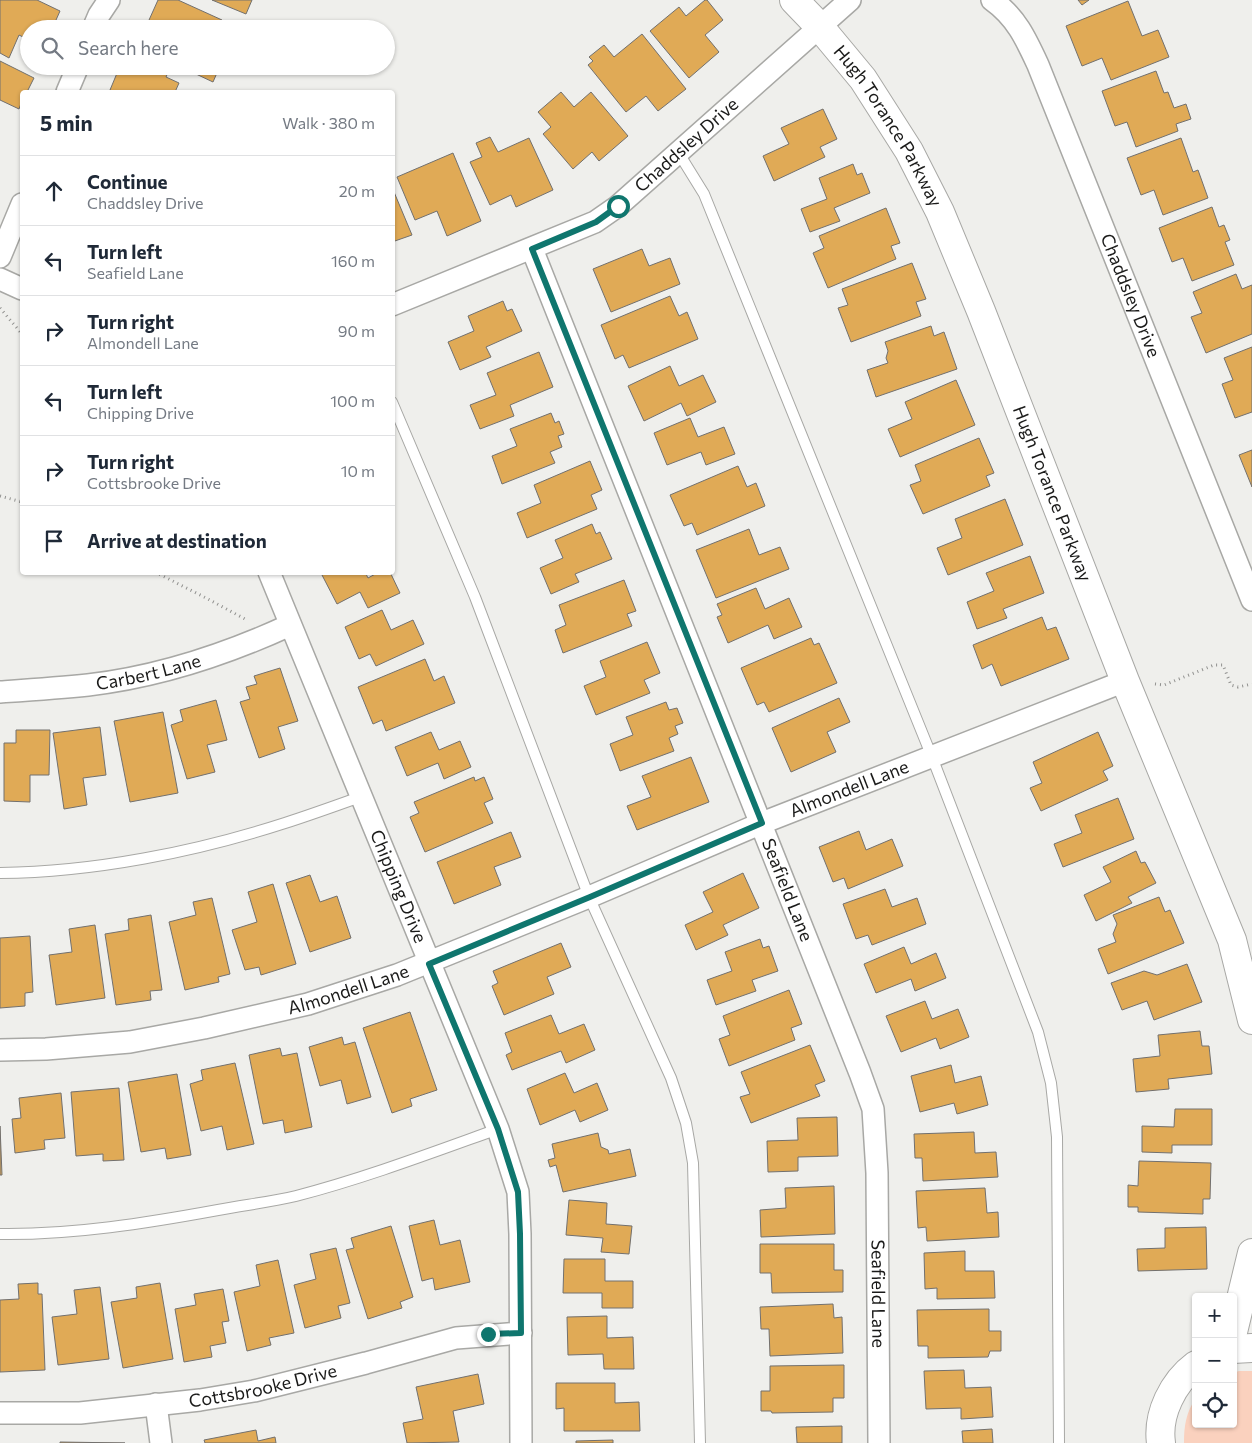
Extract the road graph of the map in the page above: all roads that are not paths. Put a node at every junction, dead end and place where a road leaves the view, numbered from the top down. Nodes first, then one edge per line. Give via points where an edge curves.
1 (794, 0) edge
2 (850, 0) edge
3 (992, 0) edge
4 (819, 26) junction
5 (74, 75) edge
6 (68, 90) edge
7 (678, 152) junction
8 (20, 209) edge
9 (532, 249) junction
10 (0, 257) edge
11 (0, 279) edge
12 (20, 288) edge
13 (395, 304) edge
14 (395, 409) edge
15 (270, 575) edge
16 (1252, 600) edge
17 (290, 625) junction
18 (1125, 681) junction
19 (0, 692) edge
20 (932, 757) junction
21 (360, 797) junction
22 (762, 823) junction
23 (0, 873) edge
24 (590, 897) junction
25 (429, 964) junction
26 (1252, 1020) edge
27 (0, 1050) edge
28 (498, 1129) junction
29 (0, 1234) edge
30 (1252, 1253) edge
31 (1237, 1315) edge
32 (521, 1333) junction
33 (1252, 1348) edge
34 (1237, 1349) edge
35 (1192, 1369) edge
36 (156, 1404) junction
37 (0, 1414) edge
38 (1159, 1442) edge
39 (161, 1443) edge
40 (521, 1443) edge
41 (700, 1443) edge
42 (879, 1443) edge
43 (1059, 1443) edge

1 - 4 street, Hugh Torance Parkway
2 - 4 street, Chaddsley Drive
3 - 16 street, Chaddsley Drive via 1005,9 1024,36 1038,65
4 - 7 street, Chaddsley Drive
4 - 18 street, Hugh Torance Parkway via 863,79 909,150 940,212
5 - 6 street
7 - 9 street, Chaddsley Drive via 596,222
7 - 20 lane via 704,194
8 - 10 street
9 - 13 street, Chaddsley Drive
9 - 22 street, Seafield Lane
11 - 12 street
14 - 24 lane via 476,596
15 - 17 street, Chipping Drive
17 - 19 street, Carbert Lane via 201,660 138,676 89,685
17 - 21 street, Chipping Drive
18 - 20 street, Almondell Lane
18 - 26 street, Hugh Torance Parkway via 1232,940
20 - 22 street, Almondell Lane
20 - 43 lane via 1038,1032 1051,1083 1058,1181
21 - 23 lane via 284,824 206,845 132,860 38,872
21 - 25 street, Chipping Drive
22 - 24 street, Almondell Lane
22 - 42 street, Seafield Lane via 873,1109 877,1173
24 - 25 street, Almondell Lane
24 - 41 lane via 671,1078 686,1123 694,1163
25 - 27 street, Almondell Lane via 308,1004 204,1028 130,1042
25 - 28 street, Chipping Drive
28 - 29 lane via 382,1170 295,1196 103,1227
28 - 32 street, Chipping Drive via 518,1192
30 - 31 street
32 - 36 street, Cottsbrooke Drive via 456,1338 254,1391
32 - 40 street, Chipping Drive
33 - 34 street
35 - 38 street via 1175,1386 1163,1412
36 - 37 street, Cottsbrooke Drive via 80,1413
36 - 39 street

